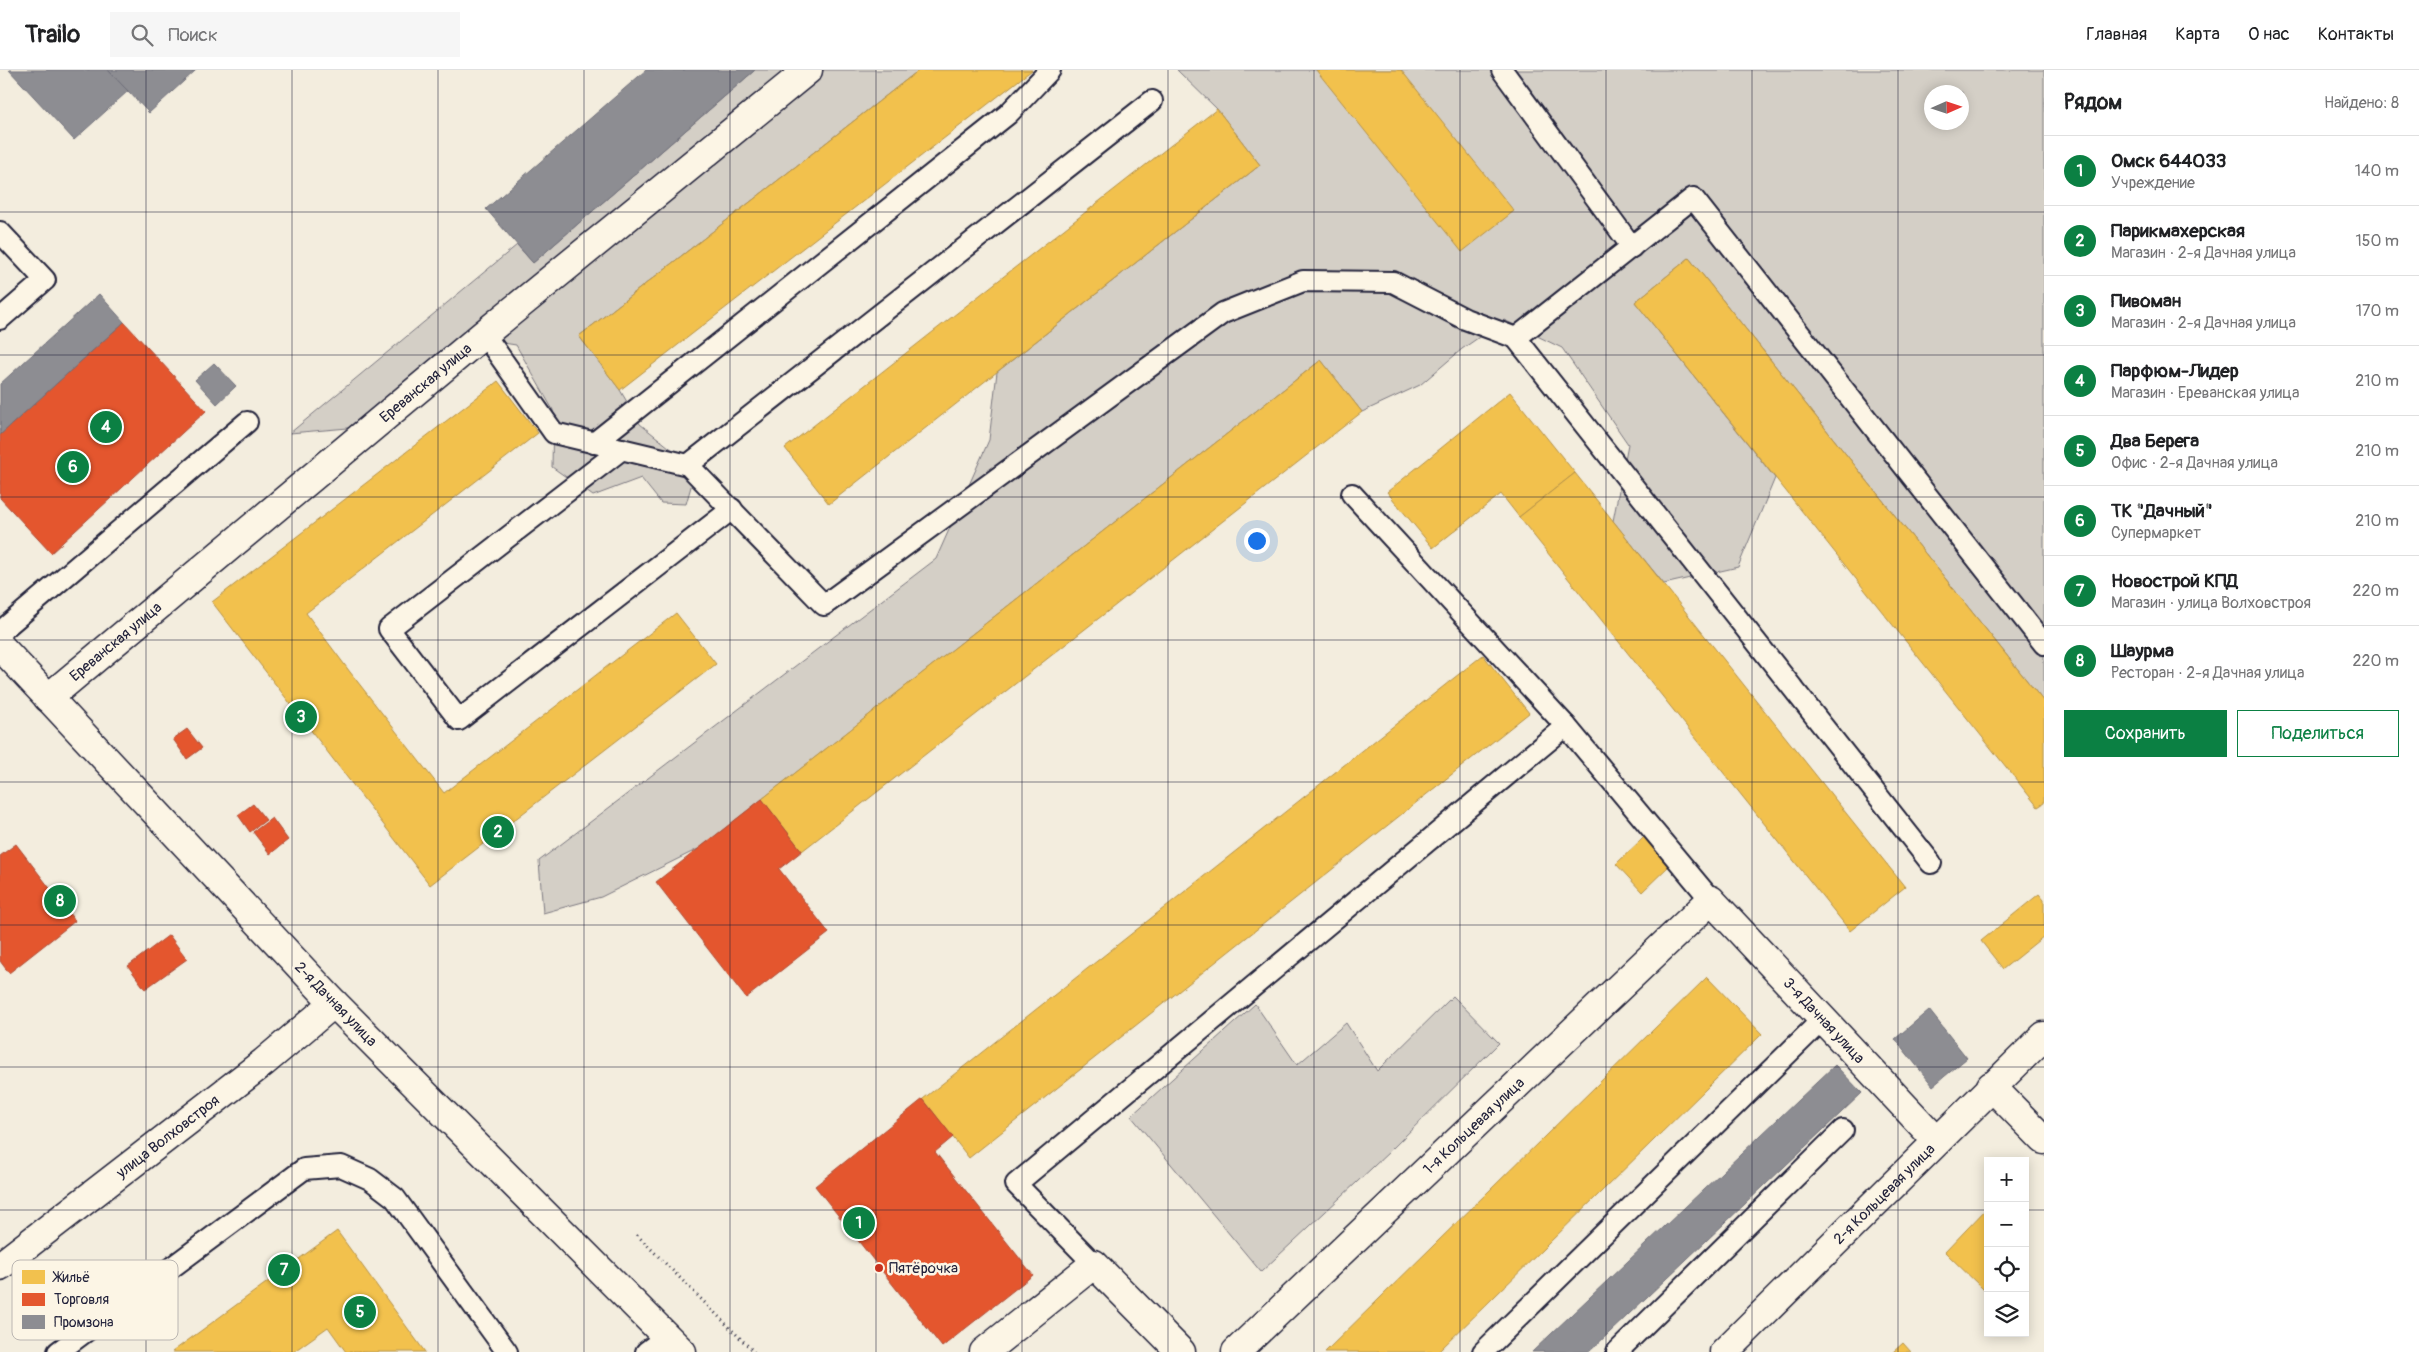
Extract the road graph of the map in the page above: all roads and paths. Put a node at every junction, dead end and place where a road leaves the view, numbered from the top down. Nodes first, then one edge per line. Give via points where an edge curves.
1 (808, 70) edge
2 (1050, 70) edge
3 (1502, 70) edge
4 (1152, 101) dead end
5 (0, 232) edge
6 (1632, 247) junction
7 (0, 320) edge
8 (484, 334) junction
9 (1516, 338) junction
10 (247, 422) dead end
11 (594, 442) junction
12 (622, 449) junction
13 (688, 465) junction
14 (1352, 494) dead end
15 (732, 509) junction
16 (0, 632) edge
17 (2044, 644) edge
18 (0, 646) edge
19 (48, 698) junction
20 (1566, 726) junction
21 (1931, 863) dead end
22 (1711, 900) junction
23 (334, 1003) junction
24 (1823, 1019) junction
25 (2044, 1036) edge
26 (1991, 1086) junction
27 (1843, 1130) dead end
28 (2044, 1140) edge
29 (1937, 1141) junction
30 (637, 1235) dead end
31 (178, 1263) edge
32 (1094, 1264) junction
33 (0, 1266) edge
34 (74, 1340) edge
35 (665, 1347) edge
36 (58, 1352) edge
37 (507, 1352) edge
38 (754, 1352) edge
39 (984, 1352) edge
40 (1181, 1352) edge
41 (1236, 1352) edge
42 (1484, 1352) edge
43 (1617, 1352) edge
44 (1724, 1352) edge

1 - 8 street, Ереванская улица
2 - 11 lane via 1008,114
3 - 6 lane
4 - 13 lane
5 - 7 lane via 45,280
6 - 9 lane
6 - 17 lane via 1693,198
8 - 11 lane via 554,433
8 - 19 street, Ереванская улица
9 - 15 lane via 1465,320 1393,282 1303,281 1223,313 824,605
9 - 21 lane
10 - 16 lane
11 - 12 lane
12 - 13 lane
12 - 15 lane via 389,629 459,720
13 - 15 lane
14 - 20 lane
18 - 19 street, 2-я Дачная улица
19 - 23 street, 2-я Дачная улица
20 - 22 lane
20 - 32 lane via 1016,1184
22 - 24 street, 3-я Дачная улица
22 - 41 street, 1-я Кольцевая улица
23 - 33 street, улица Волховстроя via 264,1062
23 - 35 street, 2-я Дачная улица
24 - 29 street, 3-я Дачная улица
24 - 42 lane
25 - 26 street, 2-я Кольцевая улица
26 - 28 street
26 - 29 street, 2-я Кольцевая улица
27 - 43 lane
29 - 44 street, 2-я Кольцевая улица
30 - 38 path
31 - 37 lane via 304,1169 341,1166 370,1179 396,1198
32 - 39 street
32 - 40 street
34 - 36 lane

